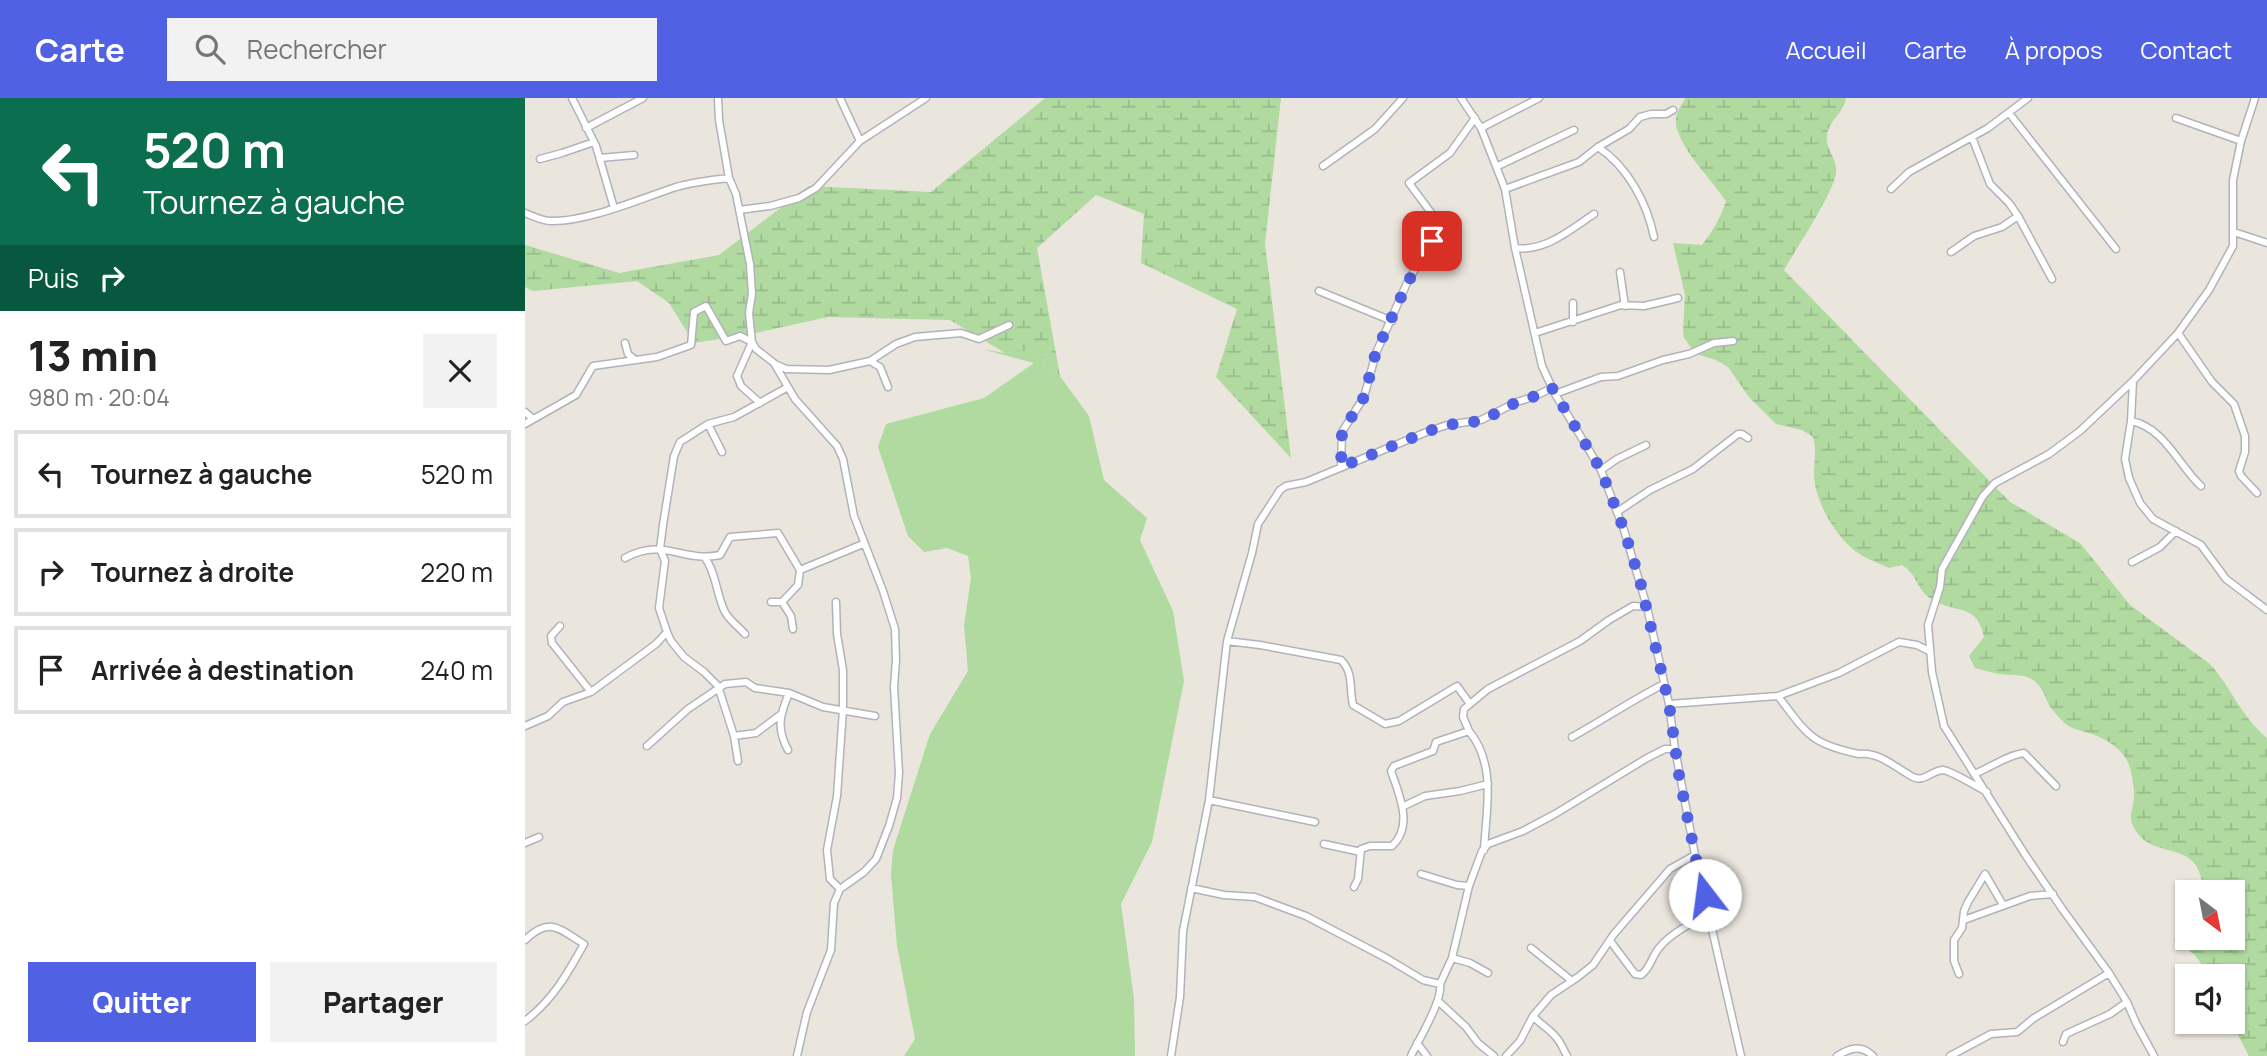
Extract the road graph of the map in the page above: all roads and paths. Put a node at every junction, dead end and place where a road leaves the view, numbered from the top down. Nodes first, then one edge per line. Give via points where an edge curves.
1 (572, 98) edge
2 (643, 98) edge
3 (718, 98) edge
4 (840, 98) edge
5 (926, 98) edge
6 (1403, 98) edge
7 (1461, 98) edge
8 (1539, 98) edge
9 (2028, 98) edge
10 (2255, 98) edge
11 (1673, 110) dead end
12 (2009, 113) junction
13 (1475, 118) junction
14 (2176, 118) dead end
15 (586, 128) junction
16 (1482, 128) junction
17 (1574, 130) dead end
18 (1972, 137) junction
19 (860, 141) junction
20 (2241, 141) junction
21 (594, 142) junction
22 (1598, 147) junction
23 (634, 155) dead end
24 (600, 158) junction
25 (540, 159) dead end
26 (1323, 166) dead end
27 (1498, 166) junction
28 (729, 178) junction
29 (1505, 189) junction
30 (1891, 189) dead end
31 (614, 208) junction
32 (739, 210) junction
33 (525, 213) edge
34 (1594, 214) dead end
35 (2018, 216) junction
36 (2234, 232) junction
37 (1654, 237) dead end
38 (2267, 243) edge
39 (1515, 247) junction
40 (2116, 249) dead end
41 (1951, 252) dead end
42 (1620, 272) dead end
43 (2052, 279) dead end
44 (1319, 291) dead end
45 (1678, 298) dead end
46 (1573, 303) dead end
47 (1625, 306) junction
48 (1392, 321) junction
49 (1573, 322) junction
50 (1009, 325) dead end
51 (1535, 333) junction
52 (2178, 333) junction
53 (1733, 341) dead end
54 (752, 342) junction
55 (625, 343) dead end
56 (633, 359) junction
57 (870, 361) junction
58 (774, 363) junction
59 (2133, 381) junction
60 (788, 387) junction
61 (888, 387) dead end
62 (1553, 391) junction
63 (760, 402) junction
64 (525, 412) edge
65 (533, 419) junction
66 (2131, 421) junction
67 (525, 424) edge
68 (708, 424) junction
69 (1748, 438) dead end
70 (1646, 445) dead end
71 (722, 452) dead end
72 (1341, 467) junction
73 (1601, 470) junction
74 (2201, 486) dead end
75 (2257, 493) dead end
76 (1617, 513) junction
77 (2176, 531) junction
78 (863, 544) junction
79 (660, 549) junction
80 (625, 558) dead end
81 (705, 558) junction
82 (2132, 562) dead end
83 (800, 570) junction
84 (771, 602) dead end
85 (782, 602) junction
86 (836, 602) dead end
87 (1647, 607) junction
88 (2267, 610) edge
89 (560, 626) dead end
90 (793, 629) dead end
91 (667, 632) junction
92 (745, 634) dead end
93 (1227, 641) junction
94 (1929, 651) junction
95 (1664, 684) junction
96 (718, 687) junction
97 (591, 692) junction
98 (789, 693) junction
99 (1778, 696) junction
100 (1470, 704) junction
101 (1669, 704) junction
102 (843, 710) junction
103 (781, 715) junction
104 (875, 716) dead end
105 (525, 726) edge
106 (1469, 731) junction
107 (734, 736) junction
108 (1572, 737) dead end
109 (647, 746) dead end
110 (1675, 749) junction
111 (788, 750) dead end
112 (738, 761) dead end
113 (1974, 774) junction
114 (1488, 784) junction
115 (2056, 786) dead end
116 (1987, 792) junction
117 (1209, 800) junction
118 (1404, 806) junction
119 (1315, 822) dead end
120 (540, 837) dead end
121 (525, 843) edge
122 (1324, 844) dead end
123 (1361, 852) junction
124 (1482, 852) junction
125 (1695, 855) junction
126 (1421, 874) dead end
127 (1354, 887) dead end
128 (1469, 887) junction
129 (1191, 888) junction
130 (840, 889) junction
131 (2053, 894) junction
132 (2003, 905) junction
133 (1710, 916) junction
134 (1964, 920) junction
135 (525, 940) edge
136 (1611, 942) junction
137 (1531, 948) dead end
138 (1452, 958) junction
139 (1488, 973) dead end
140 (2109, 973) junction
141 (1959, 974) dead end
142 (1572, 981) junction
143 (1440, 984) junction
144 (1438, 1002) junction
145 (2127, 1002) junction
146 (1533, 1016) junction
147 (525, 1021) edge
148 (2063, 1042) dead end
149 (1417, 1043) junction
150 (2152, 1053) edge
151 (797, 1056) edge
152 (1171, 1056) edge
153 (1411, 1056) edge
154 (1427, 1056) edge
155 (1494, 1056) edge
156 (1506, 1056) edge
157 (1567, 1056) edge
158 (1741, 1056) edge
159 (1837, 1056) edge
160 (1873, 1056) edge
161 (1950, 1056) edge
162 (2145, 1056) edge

1 - 15 street
2 - 15 street
3 - 28 street
4 - 19 street
5 - 19 street
6 - 26 street via 1375,129
7 - 13 street
8 - 16 street
9 - 12 street
10 - 20 street
11 - 22 street via 1640,117
12 - 18 street
12 - 40 street
13 - 16 street
13 - 48 street via 1450,153 1410,180 1435,218 1437,232
14 - 20 street
15 - 21 street
16 - 27 street
17 - 27 street
18 - 30 street via 1919,164
18 - 35 street via 1990,184
19 - 32 street via 816,188 799,198
20 - 36 street via 2233,180
21 - 24 street
21 - 25 street
22 - 29 street via 1579,162
22 - 37 street via 1623,171 1643,201
23 - 24 street
24 - 31 street
27 - 29 street
28 - 31 street via 679,186
28 - 32 street
29 - 39 street
31 - 33 street via 552,221
32 - 54 street via 750,264
34 - 39 street via 1548,243
35 - 41 street
35 - 43 street
36 - 38 street
36 - 52 street via 2233,246 2209,290
39 - 51 street
42 - 47 street
44 - 48 street
45 - 47 street
46 - 49 street
47 - 49 street
48 - 72 street via 1376,352 1364,397 1342,432
49 - 51 street
50 - 57 street via 979,340 961,333 915,337
51 - 62 street
52 - 59 street
52 - 75 street via 2212,382 2234,404 2245,436 2239,471
53 - 62 street
54 - 56 street via 740,336 726,341 706,306 694,312 691,345 657,358
54 - 58 street
54 - 63 street via 737,376 741,386
55 - 56 street
56 - 65 street via 593,366 576,396
57 - 58 street via 828,370 786,369
57 - 61 street via 880,367
58 - 60 street
59 - 66 street
59 - 94 street via 2080,432 1995,483 1983,496 1942,569 1928,625
60 - 63 street
60 - 78 street via 837,446
62 - 72 street via 1517,402 1481,421 1429,431
62 - 73 street
63 - 68 street via 734,417
64 - 65 street
65 - 67 street
66 - 74 street via 2161,439
66 - 77 street via 2125,459 2129,478 2153,519
68 - 71 street
68 - 79 street via 680,442 674,456
69 - 76 street via 1738,434 1693,469
70 - 73 street
72 - 93 street via 1286,486 1273,498 1258,524
73 - 76 street
76 - 87 street
77 - 82 street via 2160,547
77 - 88 street via 2201,545 2226,579
78 - 83 street
78 - 130 street via 895,629 899,773 897,797 876,859
79 - 80 street via 638,551
79 - 81 street
79 - 91 street via 665,561 659,608
81 - 83 street via 720,555 730,537 778,533
81 - 92 street via 712,566 725,614
83 - 85 street via 798,585
84 - 85 street
85 - 90 street
86 - 102 street
87 - 95 street
87 - 100 street via 1633,606 1580,641 1488,689
89 - 97 street via 551,636 552,643
91 - 96 street via 684,657
91 - 97 street
93 - 100 street via 1341,660 1351,674 1353,705 1385,724 1399,721 1458,686
93 - 117 street
94 - 99 street via 1899,642 1839,673
94 - 113 street via 1944,726
95 - 101 street
95 - 108 street
96 - 98 street via 746,682 755,688
96 - 107 street
96 - 109 street
97 - 105 street via 563,702 548,716
98 - 102 street
98 - 103 street
99 - 101 street
99 - 116 street via 1803,729 1827,747 1888,761 1915,779 1942,770 1953,773
100 - 106 street via 1463,716
101 - 110 street
102 - 104 street
102 - 130 street via 838,796 827,850 830,879
103 - 107 street via 756,733
103 - 111 street via 781,737
106 - 114 street via 1480,747
106 - 118 street via 1443,738 1433,751 1394,766 1391,771
107 - 112 street
110 - 124 street via 1647,758 1555,814 1488,844
110 - 125 street
113 - 115 street via 2024,754
113 - 116 street
114 - 118 street via 1425,796
114 - 124 street
116 - 131 street
117 - 119 street
117 - 129 street
118 - 123 street via 1399,840 1392,846 1370,846
120 - 121 street
122 - 123 street
123 - 127 street
124 - 128 street
125 - 133 street
125 - 136 street via 1670,869
126 - 128 street
128 - 138 street
129 - 143 street via 1255,897 1306,916 1423,980
129 - 152 street
130 - 151 street via 834,903 831,950 807,1012
131 - 132 street
131 - 140 street
132 - 134 street
132 - 134 street via 1985,874 1968,902
133 - 136 street via 1660,946 1641,975 1635,974
133 - 158 street
134 - 141 street via 1953,948
135 - 147 street via 545,926 585,944 555,992
136 - 142 street via 1593,965
137 - 142 street
138 - 139 street
138 - 143 street
140 - 145 street
140 - 161 street via 2018,1032 1991,1034
142 - 146 street via 1551,995
143 - 144 street
144 - 149 street
144 - 155 street
145 - 148 street via 2066,1034
145 - 150 street
146 - 156 street
146 - 157 street via 1553,1034
149 - 153 street
149 - 154 street
150 - 162 street
159 - 160 street via 1855,1048

